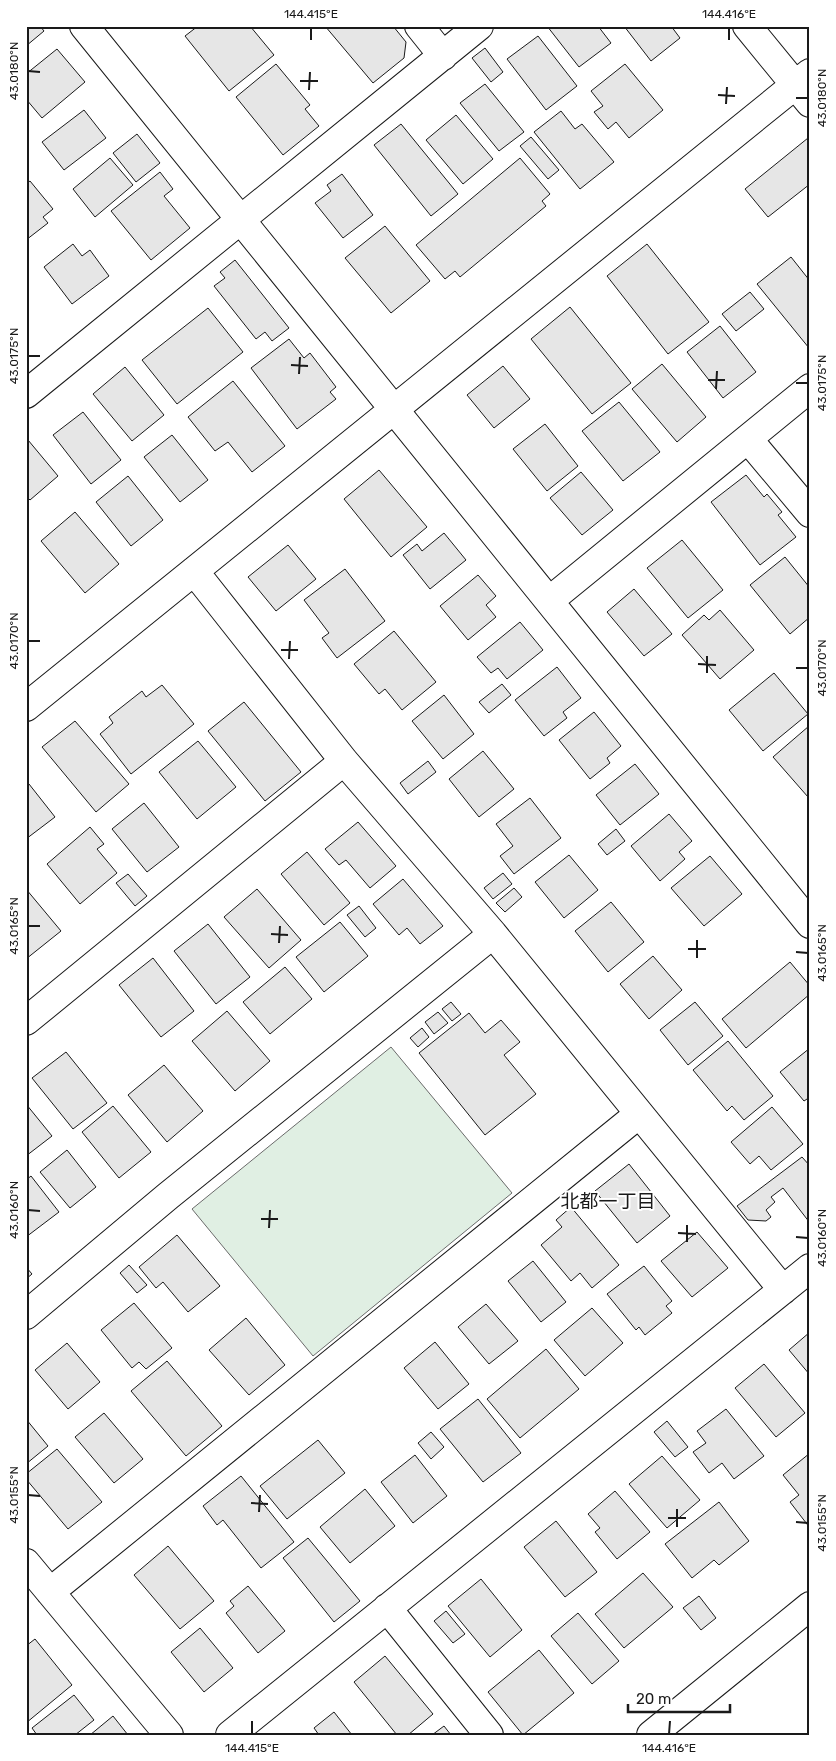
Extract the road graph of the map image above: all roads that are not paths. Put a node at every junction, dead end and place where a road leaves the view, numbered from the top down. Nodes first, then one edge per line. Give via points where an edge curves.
1 (84, 26) edge
2 (418, 26) edge
3 (478, 26) edge
4 (747, 26) edge
5 (443, 56) junction
6 (805, 87) edge
7 (240, 221) junction
8 (31, 380) edge
9 (810, 388) edge
10 (394, 409) junction
11 (748, 439) junction
12 (810, 513) edge
13 (194, 571) junction
14 (549, 601) junction
15 (26, 707) edge
16 (344, 761) junction
17 (810, 924) edge
18 (494, 934) junction
19 (26, 1022) edge
20 (639, 1114) junction
21 (810, 1268) edge
22 (783, 1290) junction
23 (26, 1314) edge
24 (26, 1563) edge
25 (50, 1592) junction
26 (810, 1606) edge
27 (387, 1608) junction
28 (169, 1735) edge
29 (230, 1735) edge
30 (489, 1735) edge
31 (651, 1735) edge

1 - 7 street
2 - 5 street
3 - 5 street
4 - 6 street
5 - 7 street
6 - 10 street
7 - 8 street
7 - 10 street
9 - 11 street
10 - 13 street
10 - 14 street
11 - 12 street
11 - 14 street
13 - 15 street
13 - 16 street
14 - 17 street
16 - 18 street
16 - 19 street
18 - 20 street
18 - 23 street
20 - 22 street
20 - 25 street
21 - 22 street
22 - 27 street
24 - 25 street
25 - 28 street
26 - 31 street
27 - 29 street
27 - 30 street

